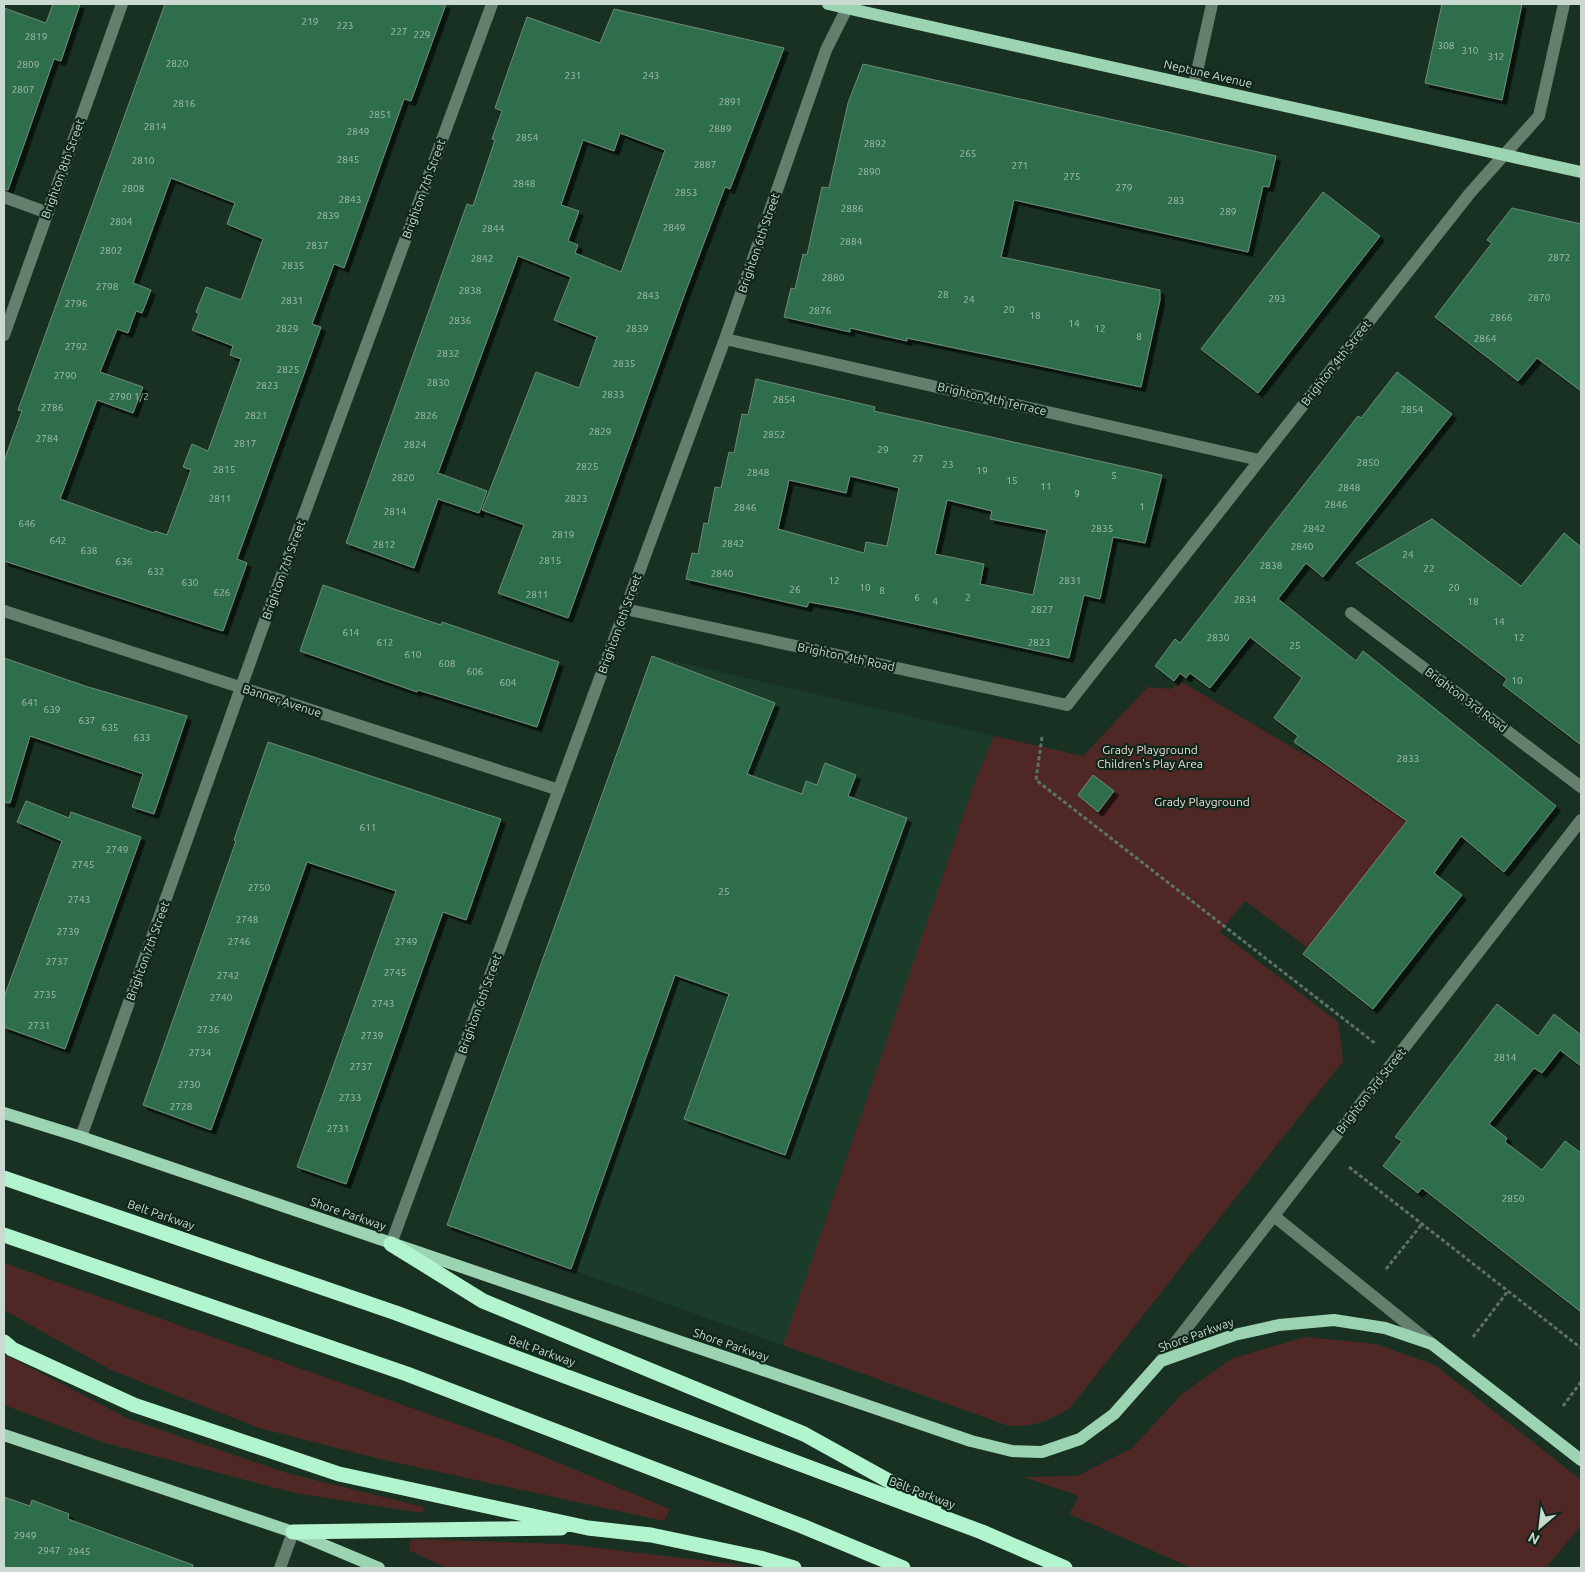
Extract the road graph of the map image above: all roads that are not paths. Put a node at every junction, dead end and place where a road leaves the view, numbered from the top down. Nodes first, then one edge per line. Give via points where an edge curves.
1 (122, 4) edge
2 (492, 4) edge
3 (828, 4) edge
4 (1212, 4) edge
5 (1564, 4) edge
6 (848, 6) edge
7 (1194, 85) junction
8 (1504, 154) junction
9 (1581, 172) edge
10 (4, 197) edge
11 (48, 213) junction
12 (4, 335) edge
13 (725, 339) junction
14 (1260, 460) junction
15 (625, 609) junction
16 (4, 611) edge
17 (1351, 613) dead end
18 (241, 688) junction
19 (1067, 705) joint
20 (1581, 787) edge
21 (559, 790) junction
22 (1581, 820) edge
23 (4, 1113) edge
24 (81, 1137) junction
25 (4, 1178) edge
26 (1274, 1216) junction
27 (4, 1234) edge
28 (391, 1244) junction
29 (4, 1342) edge
30 (1432, 1344) junction
31 (1161, 1361) junction
32 (4, 1435) edge
33 (1581, 1460) edge
34 (588, 1528) junction
35 (293, 1532) junction
36 (982, 1532) junction
37 (280, 1568) edge
38 (379, 1568) edge
39 (794, 1568) edge
40 (903, 1568) edge
41 (1065, 1568) edge

1 - 11 street, Brighton 8th Street
2 - 18 street, Brighton 7th Street
3 - 6 main road, Neptune Avenue
4 - 7 street
5 - 8 street, Brighton 4th Street via 1539,116
6 - 7 main road, Neptune Avenue
6 - 13 street, Brighton 6th Street via 826,50
7 - 8 main road, Neptune Avenue
8 - 9 main road, Neptune Avenue
8 - 14 street, Brighton 4th Street
10 - 11 street
11 - 12 street, Brighton 8th Street
13 - 14 street, Brighton 4th Terrace
13 - 15 street, Brighton 6th Street
14 - 19 street, Brighton 4th Street
15 - 19 street, Brighton 4th Road
15 - 21 street, Brighton 6th Street
16 - 18 street, Banner Avenue
17 - 20 street, Brighton 3rd Road
18 - 21 street, Banner Avenue
18 - 24 street, Brighton 7th Street
21 - 28 street, Brighton 6th Street
22 - 26 street, Brighton 3rd Street
23 - 24 main road, Shore Parkway
24 - 28 main road, Shore Parkway
25 - 36 highway, Belt Parkway via 405,1316
26 - 30 street, Shore Parkway
26 - 31 street, Brighton 3rd Street
27 - 40 highway via 407,1374
28 - 31 main road, Shore Parkway via 971,1441 1012,1452 1042,1452 1080,1439 1114,1414
28 - 36 highway via 483,1301 804,1434
29 - 34 highway via 12,1349 134,1405 339,1474
30 - 31 main road, Shore Parkway via 1385,1328 1334,1320 1279,1324 1234,1335
30 - 33 main road, Shore Parkway
32 - 35 main road
34 - 35 highway
34 - 39 highway via 651,1535
35 - 37 street
35 - 38 main road
36 - 41 highway, Belt Parkway

